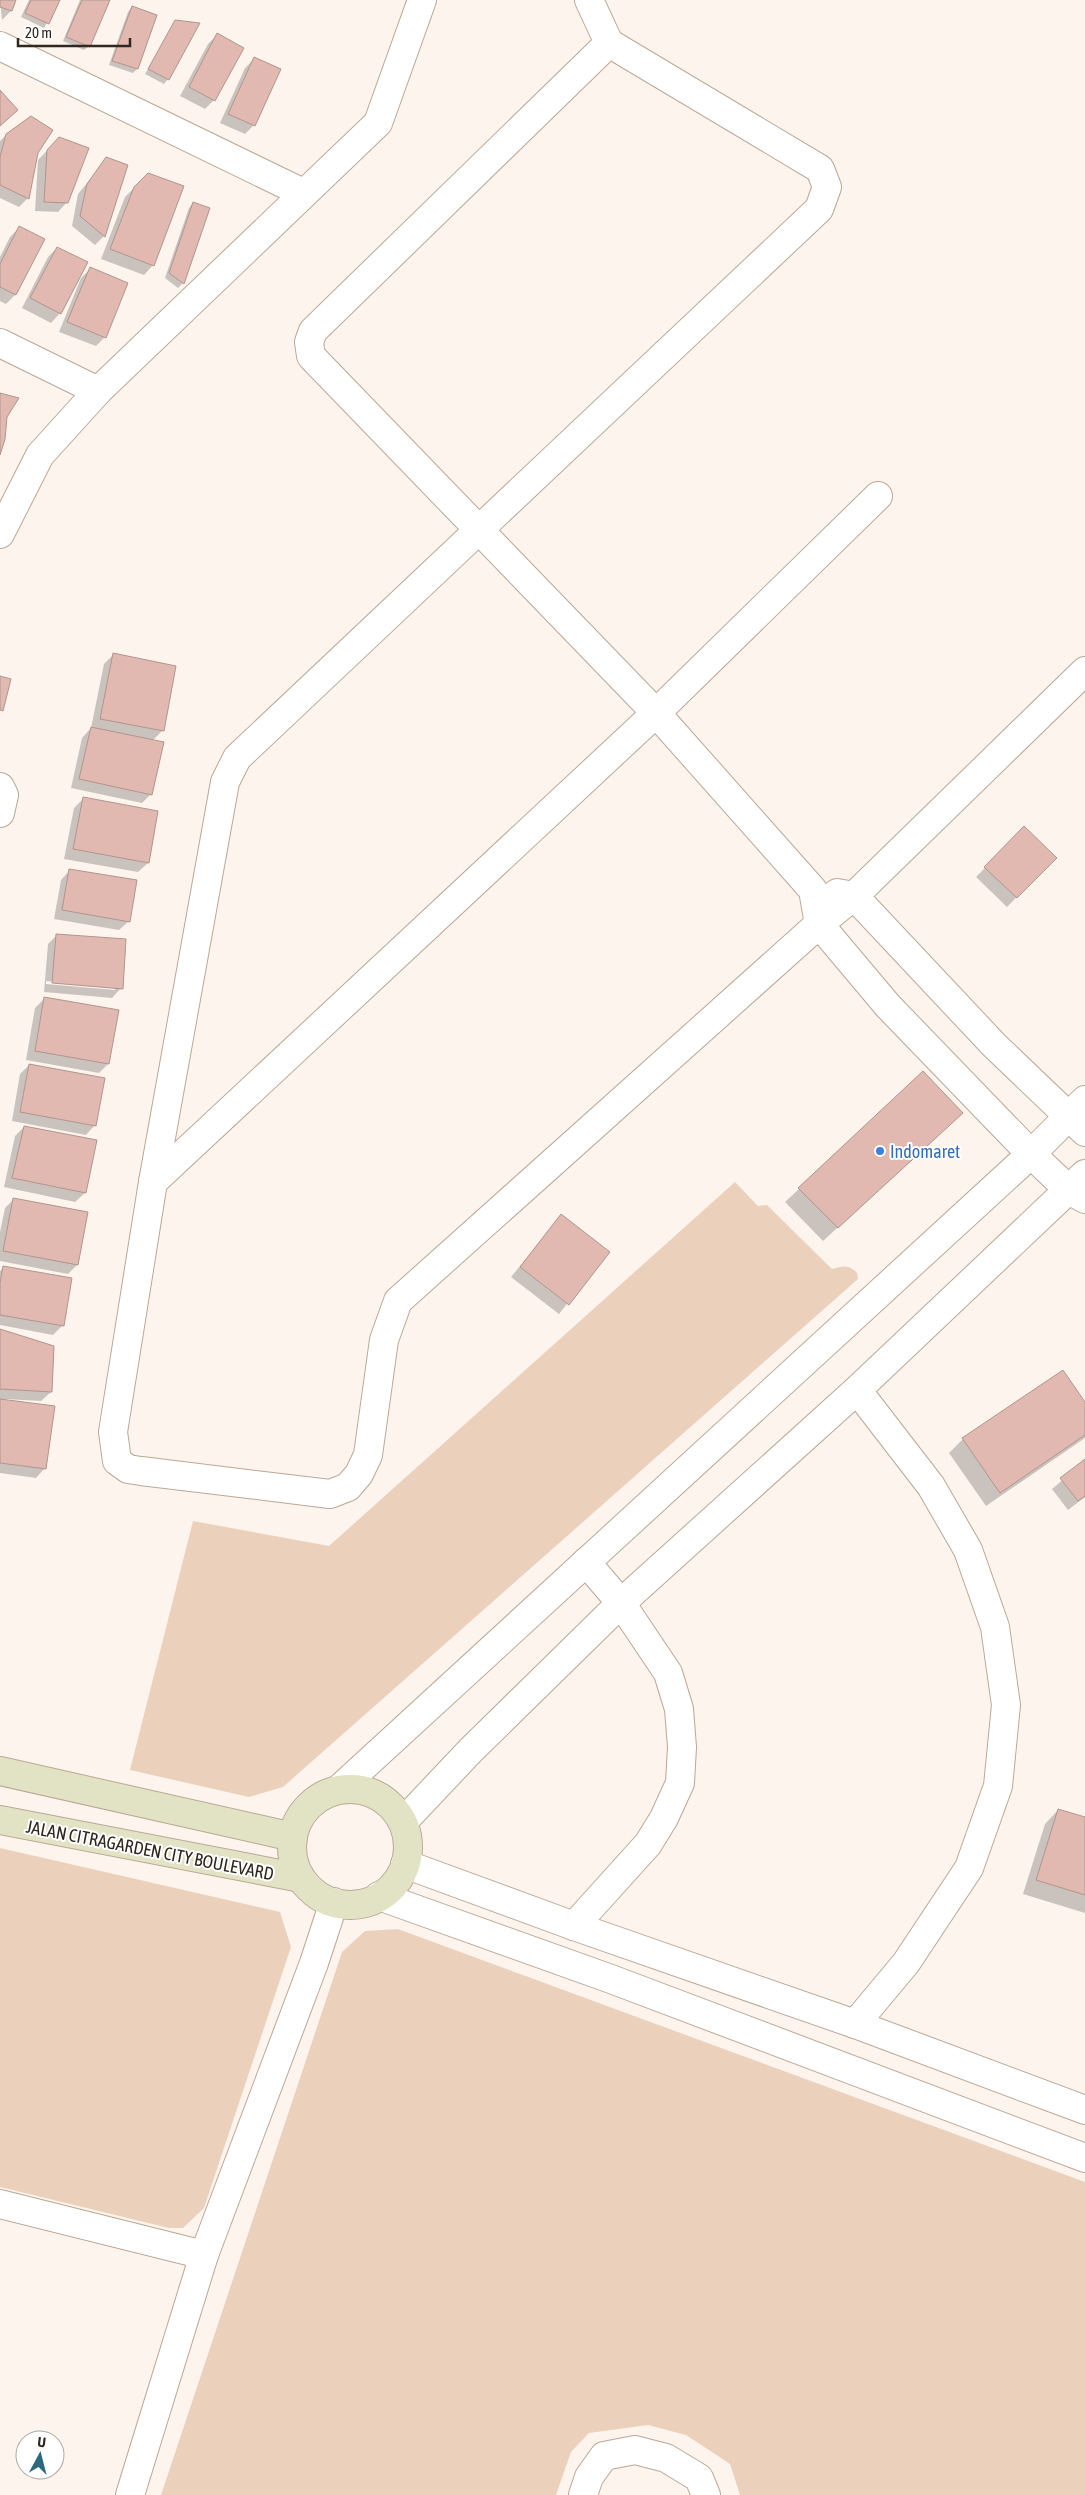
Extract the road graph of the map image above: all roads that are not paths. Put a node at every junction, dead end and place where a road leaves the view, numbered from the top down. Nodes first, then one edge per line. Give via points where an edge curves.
1 (422, 0) edge
2 (589, 0) edge
3 (609, 43) junction
4 (0, 46) edge
5 (303, 194) junction
6 (0, 343) edge
7 (98, 390) junction
8 (878, 496) dead end
9 (479, 531) junction
10 (0, 534) edge
11 (1085, 671) edge
12 (656, 713) junction
13 (0, 787) edge
14 (0, 813) edge
15 (813, 890) junction
16 (854, 896) junction
17 (819, 924) junction
18 (1080, 1116) edge
19 (1031, 1154) junction
20 (153, 1182) junction
21 (1080, 1188) edge
22 (856, 1390) junction
23 (586, 1562) junction
24 (621, 1604) junction
25 (0, 1771) edge
26 (338, 1790) junction
27 (0, 1820) edge
28 (403, 1822) junction
29 (292, 1837) junction
30 (405, 1864) junction
31 (301, 1878) junction
32 (379, 1896) junction
33 (334, 1902) junction
34 (574, 1926) junction
35 (855, 2024) junction
36 (1085, 2110) edge
37 (1085, 2158) edge
38 (0, 2204) edge
39 (204, 2255) junction
40 (130, 2495) edge
41 (583, 2495) edge
42 (706, 2495) edge

1 - 5 street via 378,123
2 - 3 street
3 - 9 street via 313,331 309,342 311,356
3 - 9 street via 820,169 827,187 819,209
4 - 5 street
5 - 7 street
6 - 7 street
7 - 10 street via 40,455
8 - 12 street
9 - 12 street
9 - 20 street via 237,758 225,782
11 - 16 street
12 - 15 street
12 - 20 street
13 - 14 street via 4,795
15 - 16 street
15 - 17 street
16 - 17 street
16 - 18 street via 994,1044
17 - 19 street via 888,1006
17 - 20 street via 398,1301 384,1340 368,1455 360,1474 348,1487 330,1494 141,1471 128,1469 117,1462 113,1432
18 - 19 street
19 - 21 street
19 - 23 street
21 - 22 street
22 - 24 street
22 - 35 street via 931,1486 968,1550 995,1627 1006,1705 998,1786 969,1868 906,1963
23 - 24 street
23 - 26 street
24 - 28 street via 470,1751
24 - 34 street via 668,1672 679,1710 680,1784 648,1844
25 - 29 main road
26 - 28 main road, JALAN CITRAGARDEN CITY BOULEVARD via 357,1789 375,1794 392,1806
26 - 29 main road, JALAN CITRAGARDEN CITY BOULEVARD via 320,1797 305,1809
27 - 31 main road, JALAN CITRAGARDEN CITY BOULEVARD
28 - 30 main road, JALAN CITRAGARDEN CITY BOULEVARD via 408,1846
29 - 31 main road, JALAN CITRAGARDEN CITY BOULEVARD via 291,1852
30 - 32 main road, JALAN CITRAGARDEN CITY BOULEVARD via 397,1881
30 - 34 street
31 - 33 main road, JALAN CITRAGARDEN CITY BOULEVARD via 321,1897
32 - 33 main road, JALAN CITRAGARDEN CITY BOULEVARD via 352,1905
32 - 37 street via 611,1979
33 - 39 street
34 - 35 street
35 - 36 street
38 - 39 street
39 - 40 street
41 - 42 street via 589,2477 604,2456 635,2450 666,2458 699,2478

